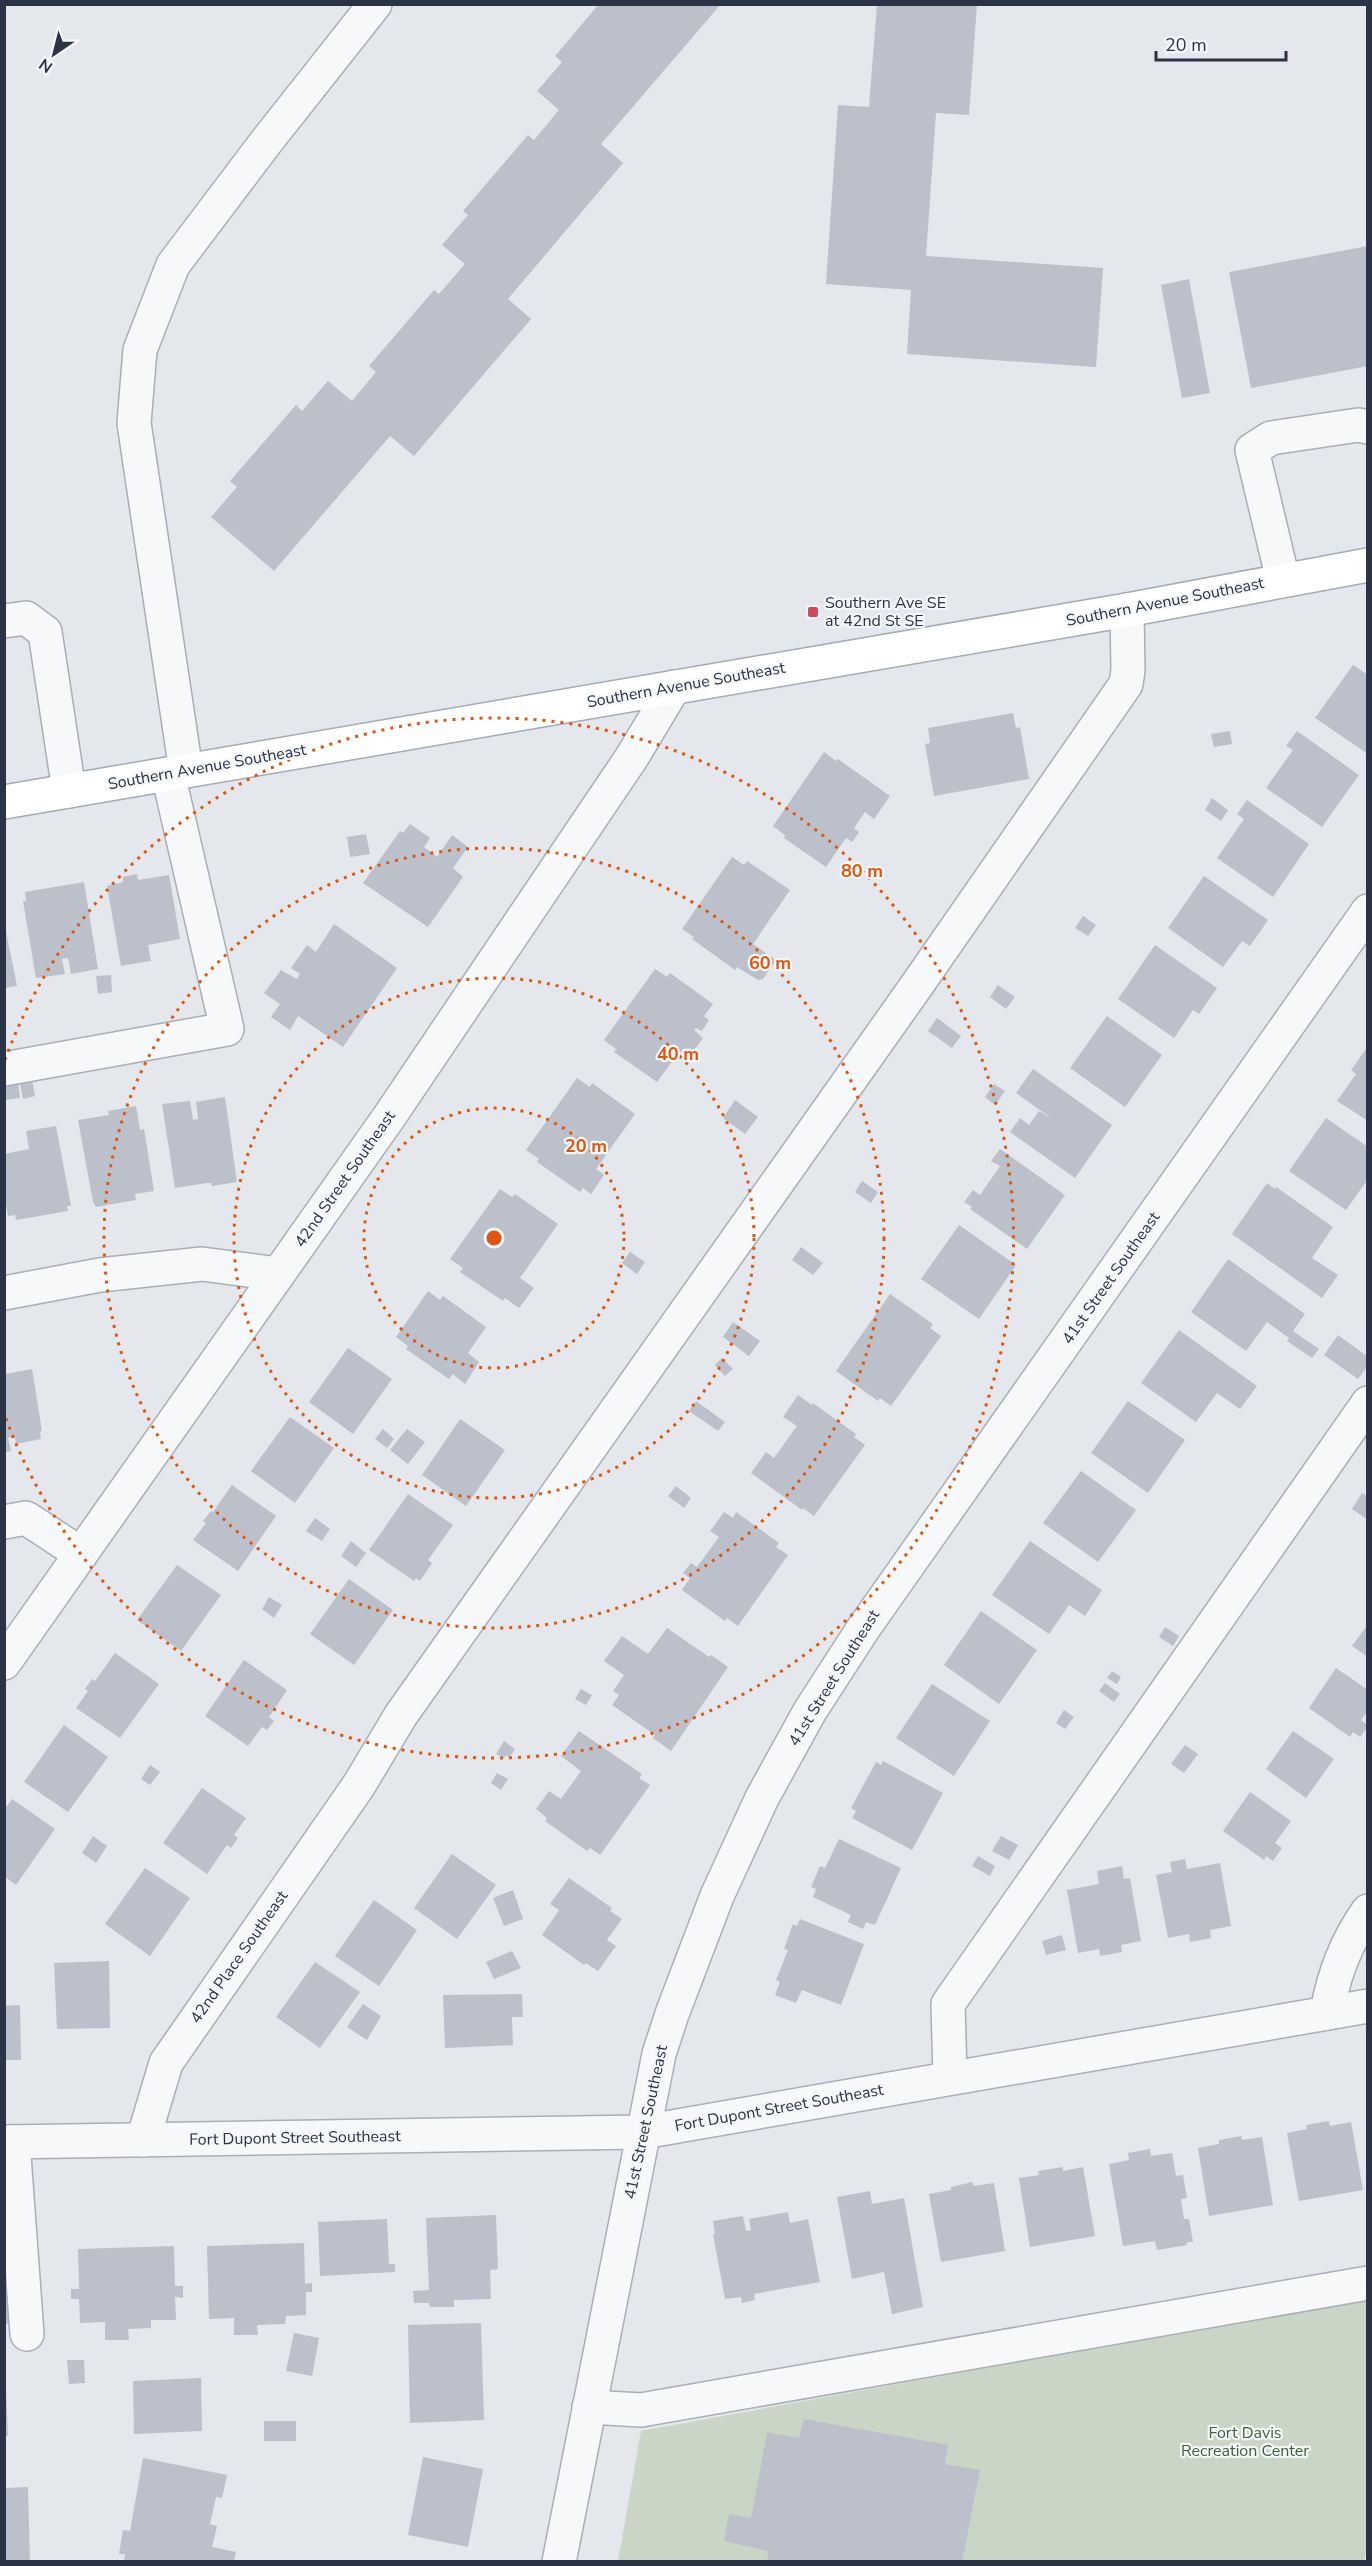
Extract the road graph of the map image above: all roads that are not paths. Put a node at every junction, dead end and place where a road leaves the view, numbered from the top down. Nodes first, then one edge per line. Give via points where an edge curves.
1 (375, 4) edge
2 (1368, 427) edge
3 (1368, 565) edge
4 (1283, 580) junction
5 (1127, 610) junction
6 (4, 621) edge
7 (674, 687) junction
8 (177, 772) junction
9 (69, 791) junction
10 (4, 802) edge
11 (1368, 911) edge
12 (4, 1069) edge
13 (278, 1274) junction
14 (4, 1293) edge
15 (1368, 1403) edge
16 (4, 1522) edge
17 (81, 1554) junction
18 (4, 1663) edge
19 (1368, 1911) edge
20 (1368, 2006) edge
21 (1327, 2013) junction
22 (950, 2078) junction
23 (643, 2132) junction
24 (143, 2140) junction
25 (9, 2142) edge
26 (1368, 2283) edge
27 (27, 2334) dead end
28 (589, 2407) junction
29 (559, 2562) edge

1 - 8 street via 173,264 140,350 134,423
2 - 4 street via 1358,425 1271,438 1252,450
3 - 4 main road, Southern Avenue Southeast
4 - 5 main road, Southern Avenue Southeast
5 - 7 main road, Southern Avenue Southeast
5 - 24 street, 42nd Place Southeast via 1126,684 401,1715 359,1785 166,2062
6 - 9 street via 26,618 45,632
7 - 8 main road, Southern Avenue Southeast
7 - 13 street, 42nd Street Southeast via 613,786
8 - 9 main road, Southern Avenue Southeast
8 - 12 street via 227,1029
9 - 10 main road, Southern Avenue Southeast
11 - 23 street, 41st Street Southeast via 863,1629 810,1711 753,1818 694,1954 659,2054
13 - 14 street via 202,1264 100,1275
13 - 17 street, 42nd Street Southeast
15 - 22 street via 948,2004
16 - 17 street via 26,1518
17 - 18 street, 42nd Street Southeast
19 - 21 street via 1349,1940
20 - 21 street, Fort Dupont Street Southeast
21 - 22 street, Fort Dupont Street Southeast
22 - 23 street, Fort Dupont Street Southeast
23 - 24 street, Fort Dupont Street Southeast
23 - 28 street, 41st Street Southeast
24 - 25 street, Fort Dupont Street Southeast
25 - 27 street
26 - 28 street via 640,2410
28 - 29 street, 41st Street Southeast

